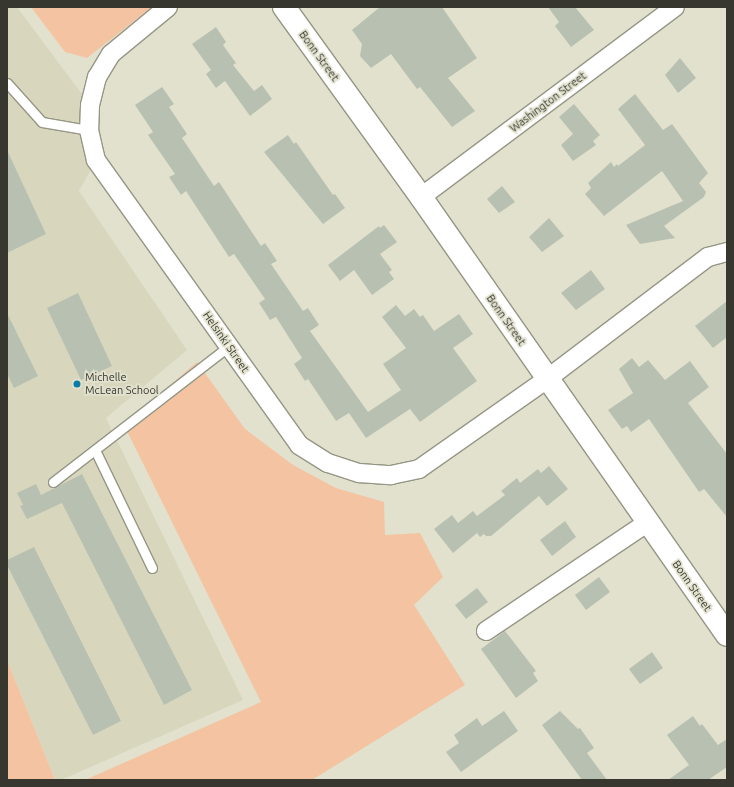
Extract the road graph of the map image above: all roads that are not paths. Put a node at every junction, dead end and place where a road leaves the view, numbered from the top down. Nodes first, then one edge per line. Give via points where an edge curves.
1 (168, 7) edge
2 (284, 7) edge
3 (675, 7) edge
4 (7, 83) edge
5 (89, 130) junction
6 (421, 197) junction
7 (727, 252) edge
8 (229, 346) junction
9 (547, 379) junction
10 (95, 450) junction
11 (53, 482) dead end
12 (648, 522) junction
13 (152, 568) dead end
14 (486, 631) dead end
15 (727, 635) edge

1 - 5 street, Helsinki Street via 111,54 97,77 90,105
2 - 6 street, Bonn Street
3 - 6 street, Washington Street
4 - 5 lane via 42,122
5 - 8 street, Helsinki Street via 96,160
6 - 9 street, Bonn Street
7 - 9 street via 708,256
8 - 9 street, Helsinki Street via 299,445 328,463 359,473 391,475 419,468
8 - 10 lane
9 - 12 street, Bonn Street
10 - 11 lane
10 - 13 lane
12 - 14 street
12 - 15 street, Bonn Street

